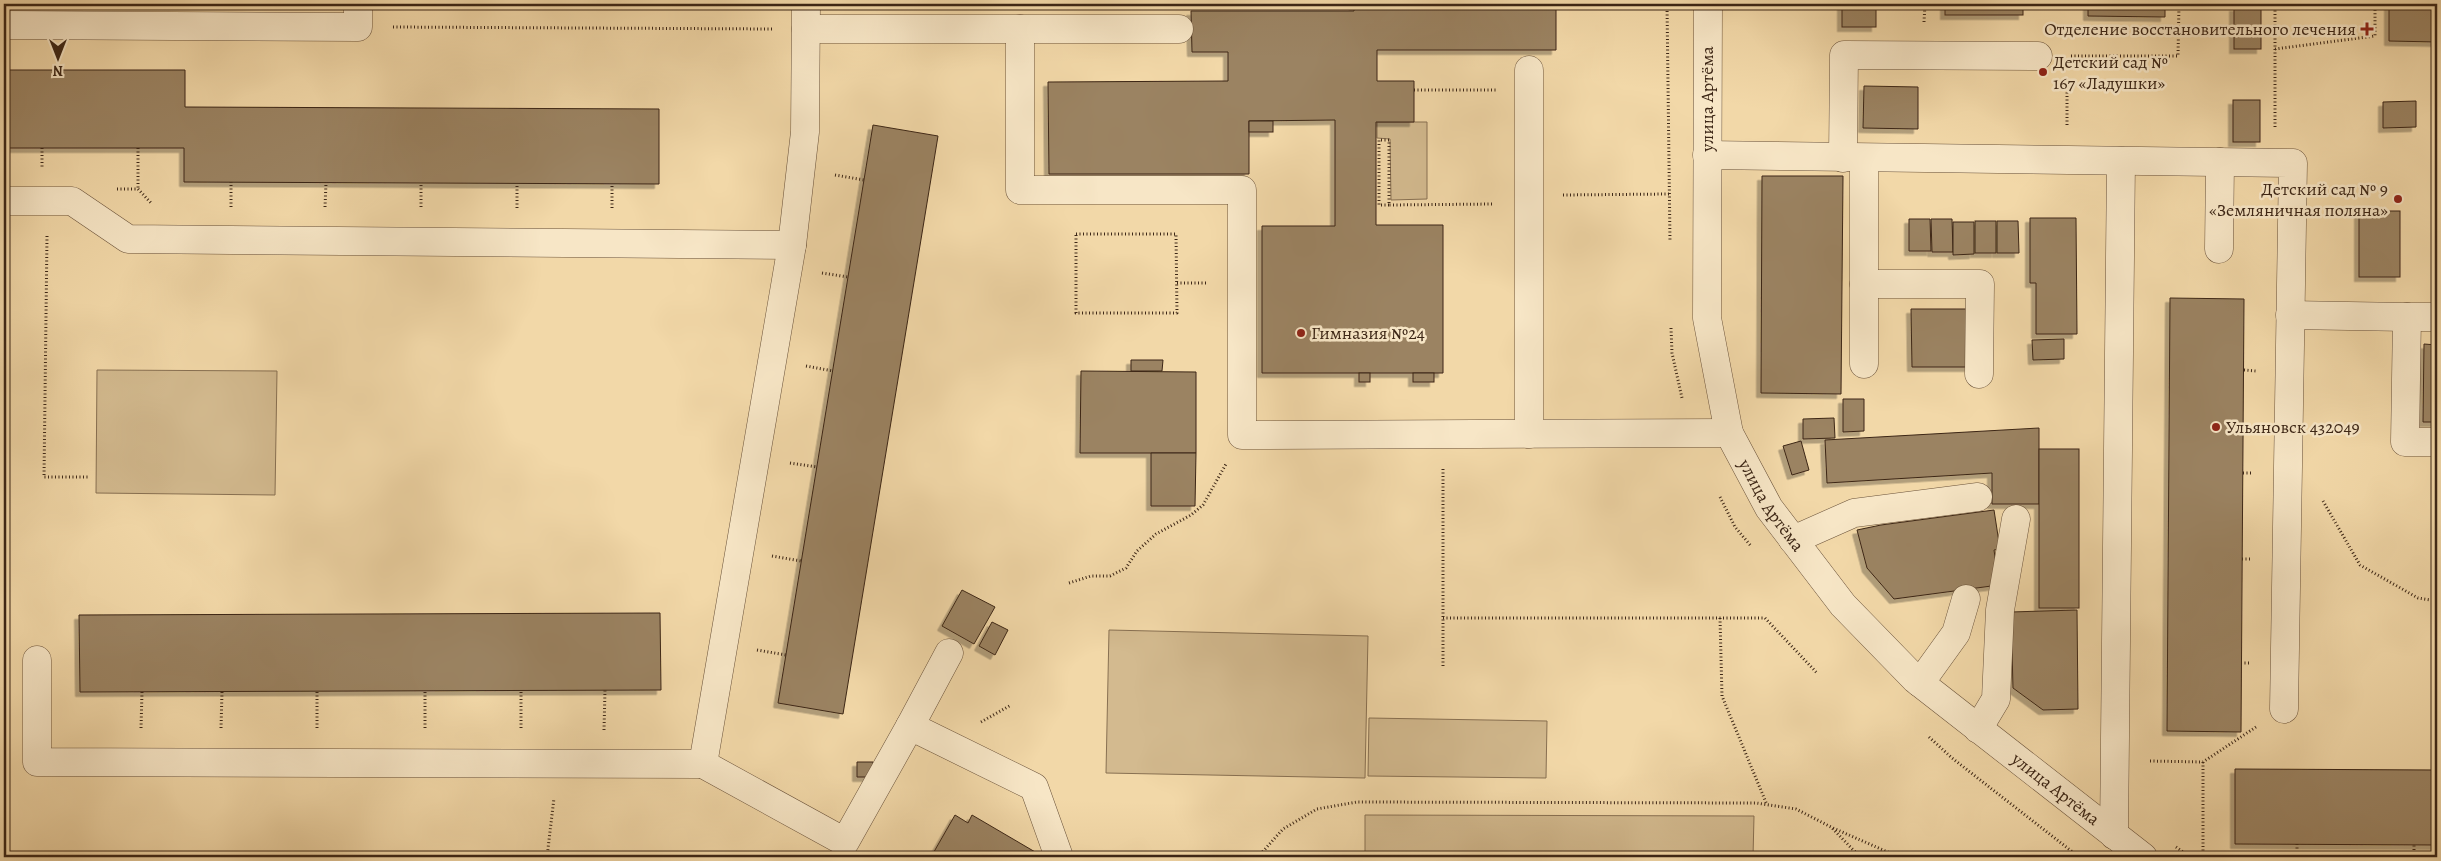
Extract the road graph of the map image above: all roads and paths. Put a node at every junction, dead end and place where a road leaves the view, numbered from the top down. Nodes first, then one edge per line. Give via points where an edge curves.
1 (1708, 4) edge
2 (2179, 4) edge
3 (2275, 4) edge
4 (2375, 4) edge
5 (74, 15) edge
6 (358, 15) edge
7 (806, 16) edge
8 (4, 25) edge
9 (775, 29) dead end
10 (1020, 29) junction
11 (1179, 29) dead end
12 (2274, 48) junction
13 (2038, 56) joint
14 (2067, 56) junction
15 (1529, 80) joint
16 (1414, 90) dead end
17 (138, 148) dead end
18 (1707, 155) junction
19 (1854, 158) junction
20 (2066, 160) junction
21 (2121, 161) junction
22 (2220, 162) junction
23 (2274, 163) junction
24 (232, 182) dead end
25 (326, 183) dead end
26 (421, 183) dead end
27 (517, 184) dead end
28 (612, 184) dead end
29 (138, 189) dead end
30 (1669, 194) dead end
31 (1529, 200) junction
32 (4, 201) edge
33 (48, 201) junction
34 (1388, 206) junction
35 (231, 208) dead end
36 (325, 209) dead end
37 (421, 210) dead end
38 (517, 210) dead end
39 (612, 211) dead end
40 (792, 245) junction
41 (2218, 249) dead end
42 (1864, 284) junction
43 (1177, 312) joint
44 (2290, 315) junction
45 (2407, 316) junction
46 (2437, 317) edge
47 (1864, 364) dead end
48 (2244, 370) dead end
49 (2255, 371) dead end
50 (1979, 374) dead end
51 (1729, 433) junction
52 (1443, 434) junction
53 (1529, 434) junction
54 (1242, 435) junction
55 (2437, 442) edge
56 (2243, 473) dead end
57 (2254, 473) dead end
58 (88, 478) dead end
59 (1978, 497) dead end
60 (2322, 498) dead end
61 (2016, 519) dead end
62 (1793, 540) junction
63 (2242, 559) dead end
64 (2254, 559) dead end
65 (1069, 582) dead end
66 (1966, 599) dead end
67 (2437, 601) edge
68 (1443, 618) junction
69 (1720, 618) junction
70 (949, 653) dead end
71 (38, 660) dead end
72 (1443, 666) dead end
73 (1817, 673) dead end
74 (1920, 683) junction
75 (605, 690) dead end
76 (425, 691) dead end
77 (521, 691) dead end
78 (142, 692) dead end
79 (222, 692) dead end
80 (317, 692) dead end
81 (2284, 709) joint
82 (910, 726) junction
83 (1978, 729) junction
84 (317, 736) dead end
85 (425, 736) dead end
86 (520, 736) dead end
87 (604, 736) dead end
88 (141, 737) dead end
89 (221, 737) dead end
90 (2114, 760) junction
91 (2203, 762) junction
92 (559, 763) junction
93 (703, 764) junction
94 (1767, 805) junction
95 (1831, 827) junction
96 (2114, 835) junction
97 (2298, 844) dead end
98 (2414, 845) dead end
99 (841, 850) edge
100 (547, 857) edge
101 (1059, 857) edge
102 (1258, 857) edge
103 (1860, 857) edge
104 (1898, 857) edge
105 (2143, 857) edge
106 (2203, 857) edge
107 (2298, 857) edge
108 (2414, 857) edge

1 - 18 street, улица Артёма
2 - 14 path via 2178,56
3 - 12 path
4 - 12 path via 2375,36
5 - 6 street
5 - 8 street
6 - 9 path
7 - 10 street
7 - 40 street via 805,132
10 - 11 street
10 - 54 street via 1020,190 1242,190
12 - 23 path
13 - 14 path
13 - 19 street via 1844,54
14 - 20 path
15 - 16 path
15 - 31 street
17 - 29 path
18 - 19 street
18 - 51 street, улица Артёма via 1707,318
19 - 20 street
19 - 42 street
20 - 21 street
21 - 22 street
21 - 90 street
22 - 23 street
22 - 41 street
23 - 44 street via 2293,163
24 - 35 path
25 - 36 path
26 - 37 path
27 - 38 path
28 - 39 path
30 - 31 path
31 - 34 path
31 - 53 street
32 - 33 street
33 - 40 street via 72,201 128,239
33 - 58 path via 44,478
34 - 34 path via 1388,140 1379,140 1379,206
40 - 93 street
42 - 47 street
42 - 50 street via 1980,284
43 - 43 path via 1176,234 1076,234 1076,312
44 - 45 street
44 - 81 street
45 - 46 street
45 - 55 street via 2405,442
48 - 49 path
51 - 53 street
51 - 62 street, улица Артёма via 1769,508
52 - 53 street
52 - 54 street
52 - 68 path
54 - 65 path via 1204,505 1156,534 1137,551 1126,568 1110,576 1092,576
56 - 57 path
59 - 62 street via 1854,513
60 - 67 path via 2360,565 2418,598
61 - 83 street via 2000,610 1996,699
62 - 74 street, улица Артёма via 1843,605
63 - 64 path
66 - 74 street via 1956,633
68 - 69 path
68 - 72 path
69 - 73 path via 1765,618
69 - 94 path via 1722,696
70 - 82 street
71 - 92 street via 38,762
74 - 83 street, улица Артёма
75 - 87 path
76 - 85 path
77 - 86 path
78 - 88 path
79 - 89 path
80 - 84 path
81 - 91 path
82 - 99 street
82 - 101 street via 1034,787
83 - 96 street, улица Артёма
90 - 91 path
90 - 96 street
91 - 106 path
92 - 93 street
92 - 100 path
93 - 99 street
94 - 95 path via 1796,809
94 - 102 path via 1357,802 1317,809 1283,829
95 - 103 path
95 - 104 path
96 - 105 street, улица Артёма
97 - 107 path
98 - 108 path

